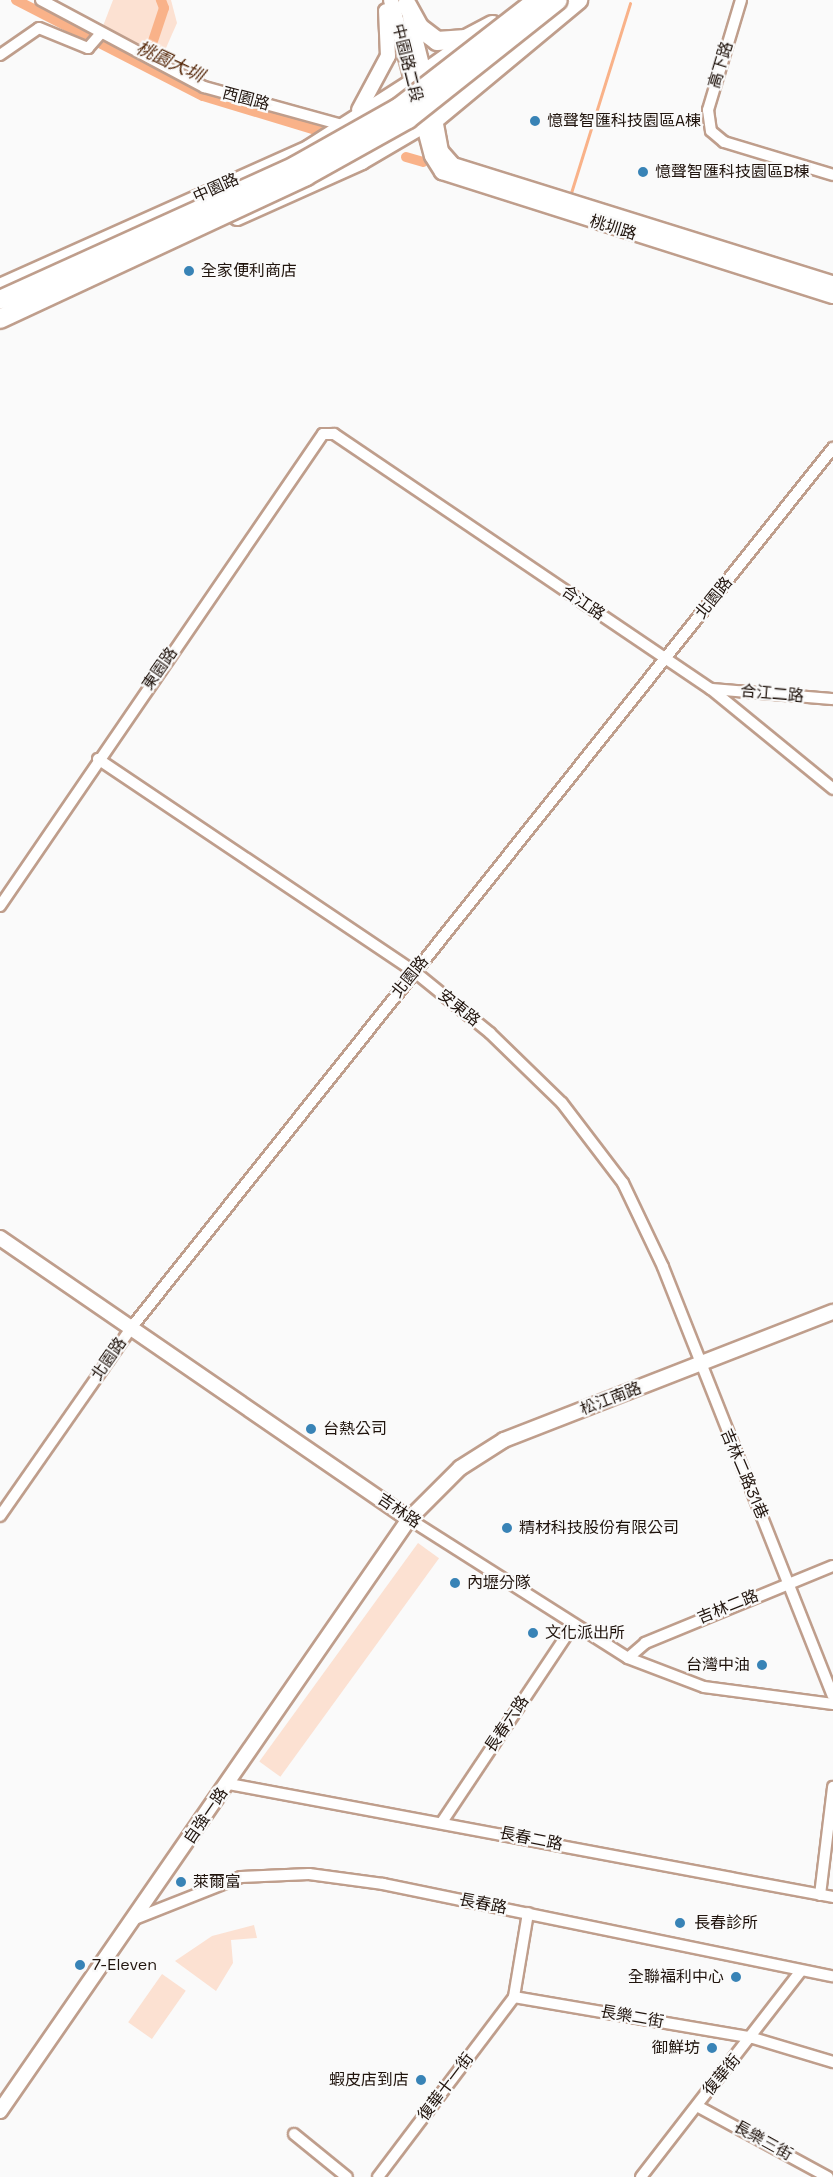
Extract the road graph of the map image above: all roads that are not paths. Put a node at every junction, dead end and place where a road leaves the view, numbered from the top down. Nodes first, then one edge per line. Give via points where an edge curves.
1 (42, 0) edge
2 (384, 0) edge
3 (522, 0) edge
4 (537, 0) edge
5 (546, 0) edge
6 (741, 0) edge
7 (401, 2) edge
8 (570, 2) edge
9 (492, 25) junction
10 (100, 34) junction
11 (0, 55) edge
12 (418, 78) junction
13 (424, 101) junction
14 (356, 115) junction
15 (430, 122) junction
16 (342, 125) junction
17 (833, 176) edge
18 (262, 207) junction
19 (833, 283) edge
20 (0, 286) edge
21 (833, 296) edge
22 (0, 300) edge
23 (0, 319) edge
24 (0, 326) edge
25 (323, 434) joint
26 (833, 448) edge
27 (666, 659) junction
28 (711, 689) junction
29 (833, 699) edge
30 (98, 759) junction
31 (833, 789) edge
32 (0, 906) edge
33 (415, 972) junction
34 (0, 1238) edge
35 (833, 1312) edge
36 (131, 1328) junction
37 (699, 1365) junction
38 (0, 1516) edge
39 (409, 1518) junction
40 (833, 1566) edge
41 (790, 1583) junction
42 (572, 1627) junction
43 (628, 1658) junction
44 (833, 1696) edge
45 (833, 1704) edge
46 (229, 1784) junction
47 (833, 1787) edge
48 (442, 1822) junction
49 (820, 1895) junction
50 (833, 1897) edge
51 (528, 1913) junction
52 (137, 1918) junction
53 (800, 1972) junction
54 (833, 1976) edge
55 (514, 1997) junction
56 (753, 2038) junction
57 (833, 2062) edge
58 (697, 2106) junction
59 (0, 2111) edge
60 (294, 2134) dead end
61 (347, 2177) edge
62 (378, 2177) edge
63 (641, 2177) edge
64 (828, 2177) edge

1 - 10 street, 西園路
2 - 14 street via 388,56
3 - 9 highway
4 - 22 highway, bridge via 398,108 326,149
5 - 13 highway
6 - 17 street, 高下路 via 708,110 711,131 724,142
7 - 9 highway via 420,28 437,41 466,39
7 - 12 street, 中園路二段
8 - 15 highway
8 - 23 highway, bridge via 408,119 306,176
9 - 12 highway
10 - 11 street via 88,48 39,28
10 - 16 street, 西園路 via 204,87
12 - 13 street, 中園路二段
12 - 14 street, 中園路
13 - 15 street, 中園路二段
13 - 18 street
14 - 16 street, 中園路
15 - 18 street via 362,162
15 - 19 street, 桃圳路 via 441,151 453,165
15 - 21 street, 桃圳路 via 436,165 456,180
16 - 20 street, 中園路 via 308,148
18 - 24 street
25 - 27 street, 合江路 via 334,434
25 - 30 street, 東園路
26 - 27 street, 北園路
27 - 28 street, 合江路
27 - 33 street, 北園路
28 - 29 street, 合江二路
28 - 31 street, 合江路
30 - 32 street, 東園路
30 - 33 street, 安東路
33 - 36 street, 北園路
33 - 37 street, 安東路 via 490,1033 562,1103 616,1173 663,1267
34 - 36 street, 吉林路
35 - 37 street, 松江南路
36 - 38 street, 北園路
36 - 39 street, 吉林路
37 - 39 street, 松江南路 via 504,1440 460,1468
37 - 41 street, 吉林二路31巷
39 - 42 street, 吉林路
39 - 46 street, 自強一路
40 - 41 street, 吉林二路
41 - 43 street, 吉林二路 via 645,1643
41 - 44 street, 吉林二路31巷
42 - 43 street, 吉林路
42 - 48 street, 長春六路
43 - 45 street, 吉林路 via 704,1687
46 - 48 street, 長春二路
46 - 52 street, 自強一路
47 - 49 street
48 - 49 street, 長春二路
49 - 50 street, 長春二路
51 - 52 street, 長春路 via 382,1884 272,1874 197,1891
51 - 53 street, 長春路
51 - 55 street
52 - 59 street, 自強一路
53 - 54 street, 長春路
53 - 56 street, 復華街
55 - 56 street, 長樂二街
55 - 62 street, 復華十一街
56 - 57 street, 長樂二街
56 - 58 street, 復華街
58 - 63 street, 復華街
58 - 64 street, 長樂三街
60 - 61 street

